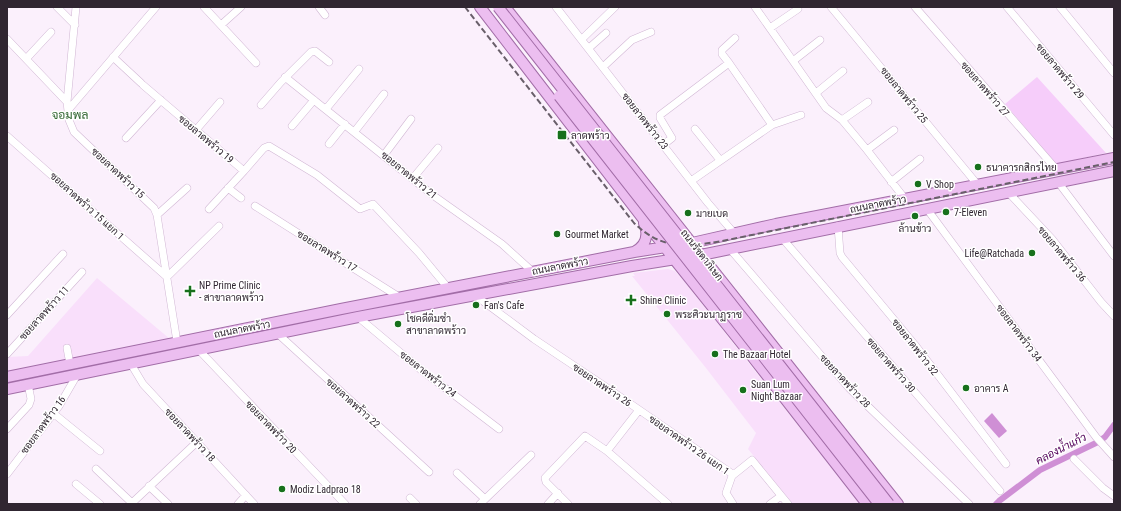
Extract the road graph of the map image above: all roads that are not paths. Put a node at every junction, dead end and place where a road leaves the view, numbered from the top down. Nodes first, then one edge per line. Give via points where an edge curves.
1 (57, 7) edge
2 (76, 7) edge
3 (156, 7) edge
4 (204, 7) edge
5 (240, 7) edge
6 (319, 7) edge
7 (480, 7) edge
8 (489, 7) edge
9 (498, 7) edge
10 (505, 7) edge
11 (556, 7) edge
12 (615, 7) edge
13 (755, 7) edge
14 (831, 7) edge
15 (915, 7) edge
16 (1007, 7) edge
17 (1060, 7) edge
18 (798, 9) dead end
19 (325, 15) dead end
20 (75, 25) junction
21 (221, 25) junction
22 (770, 28) junction
23 (51, 32) dead end
24 (651, 32) dead end
25 (606, 33) dead end
26 (735, 38) dead end
27 (7, 39) edge
28 (582, 39) junction
29 (820, 40) dead end
30 (589, 48) junction
31 (113, 57) junction
32 (26, 59) junction
33 (793, 61) junction
34 (330, 62) dead end
35 (256, 63) dead end
36 (729, 63) junction
37 (603, 67) junction
38 (359, 69) dead end
39 (843, 71) dead end
40 (1114, 73) edge
41 (285, 77) junction
42 (816, 93) junction
43 (384, 94) dead end
44 (574, 94) junction
45 (160, 100) junction
46 (314, 100) junction
47 (220, 102) dead end
48 (868, 102) dead end
49 (261, 105) dead end
50 (68, 106) junction
51 (326, 109) junction
52 (559, 109) junction
53 (801, 115) dead end
54 (411, 119) dead end
55 (842, 120) junction
56 (345, 124) junction
57 (772, 125) junction
58 (292, 126) dead end
59 (695, 128) dead end
60 (196, 130) junction
61 (894, 130) dead end
62 (355, 131) junction
63 (1114, 135) edge
64 (7, 136) edge
65 (608, 136) junction
66 (126, 138) dead end
67 (329, 144) dead end
68 (664, 145) junction
69 (589, 147) junction
70 (438, 148) dead end
71 (867, 150) junction
72 (384, 155) junction
73 (920, 158) dead end
74 (1114, 158) edge
75 (720, 160) junction
76 (244, 170) junction
77 (1056, 170) junction
78 (1114, 172) edge
79 (413, 178) junction
80 (691, 181) junction
81 (891, 182) junction
82 (1058, 182) junction
83 (977, 184) junction
84 (187, 188) dead end
85 (228, 188) junction
86 (1008, 192) junction
87 (241, 198) dead end
88 (905, 199) junction
89 (255, 206) dead end
90 (208, 209) dead end
91 (926, 209) junction
92 (157, 215) junction
93 (641, 216) junction
94 (219, 226) dead end
95 (838, 226) junction
96 (734, 233) junction
97 (782, 238) junction
98 (692, 243) junction
99 (665, 247) junction
100 (730, 249) junction
101 (634, 252) junction
102 (63, 254) dead end
103 (701, 255) junction
104 (1114, 256) edge
105 (674, 259) junction
106 (82, 272) dead end
107 (533, 272) junction
108 (167, 277) junction
109 (448, 288) junction
110 (476, 296) junction
111 (399, 297) junction
112 (7, 315) edge
113 (1114, 316) edge
114 (358, 317) junction
115 (277, 333) junction
116 (196, 338) junction
117 (768, 340) junction
118 (177, 342) junction
119 (67, 348) dead end
120 (198, 350) junction
121 (178, 353) junction
122 (7, 354) edge
123 (751, 354) junction
124 (70, 364) junction
125 (131, 364) junction
126 (77, 375) junction
127 (7, 377) edge
128 (28, 384) junction
129 (7, 389) edge
130 (807, 390) junction
131 (789, 404) junction
132 (639, 410) junction
133 (53, 414) junction
134 (7, 429) edge
135 (499, 429) dead end
136 (197, 442) junction
137 (607, 451) junction
138 (100, 452) dead end
139 (531, 455) dead end
140 (1114, 457) edge
141 (1074, 459) dead end
142 (1006, 464) dead end
143 (96, 469) dead end
144 (429, 472) dead end
145 (457, 472) dead end
146 (7, 474) edge
147 (732, 476) junction
148 (76, 484) dead end
149 (149, 486) junction
150 (1000, 491) dead end
151 (558, 493) junction
152 (246, 495) junction
153 (781, 496) junction
154 (1114, 496) edge
155 (410, 498) dead end
156 (483, 502) edge
157 (131, 503) edge
158 (100, 504) edge
159 (168, 504) edge
160 (238, 504) edge
161 (254, 504) edge
162 (345, 504) edge
163 (416, 504) edge
164 (548, 504) edge
165 (568, 504) edge
166 (668, 504) edge
167 (734, 504) edge
168 (770, 504) edge
169 (788, 504) edge
170 (867, 504) edge
171 (879, 504) edge
172 (889, 504) edge
173 (898, 504) edge
174 (969, 504) edge

1 - 20 street
2 - 20 street, ซอยลาดพร้าว 15
3 - 31 street
4 - 21 street
5 - 21 street
6 - 19 street
7 - 52 main road
8 - 171 main road, ถนนรัชดาภิเษก, bridge
9 - 172 main road, ถนนรัชดาภิเษก, bridge
10 - 44 main road, ถนนรัชดาภิเษก
11 - 28 street, ซอยลาดพร้าว 23
12 - 28 street
13 - 22 street
14 - 83 street, ซอยลาดพร้าว 25
15 - 77 street, ซอยลาดพร้าว 27
16 - 63 street, ซอยลาดพร้าว 29
17 - 40 street
18 - 22 street
20 - 50 street, ซอยลาดพร้าว 15
21 - 35 street
22 - 33 street
23 - 32 street
24 - 37 street via 632,40
25 - 30 street
26 - 36 street via 722,50
27 - 32 street
28 - 30 street, ซอยลาดพร้าว 23
29 - 33 street
30 - 37 street, ซอยลาดพร้าว 23
31 - 45 street, ซอยลาดพร้าว 19
31 - 50 street
32 - 50 street
33 - 42 street
34 - 41 street via 313,51
36 - 57 street
36 - 68 street via 660,115 672,138
37 - 68 street, ซอยลาดพร้าว 23
38 - 51 street
39 - 42 street
41 - 46 street, ซอยลาดพร้าว 21
41 - 49 street
42 - 55 street via 826,108
43 - 62 street
44 - 52 main road via 573,106 566,112
44 - 65 main road, ถนนรัชดาภิเษก
45 - 60 street, ซอยลาดพร้าว 19
45 - 66 street
46 - 51 street, ซอยลาดพร้าว 21
46 - 58 street
47 - 60 street
48 - 55 street
50 - 92 street, ซอยลาดพร้าว 15 via 69,120 74,132 153,206
51 - 56 street, ซอยลาดพร้าว 21
52 - 69 main road
53 - 57 street
54 - 72 street
55 - 71 street
56 - 62 street, ซอยลาดพร้าว 21
56 - 67 street
57 - 75 street
59 - 75 street
60 - 76 street, ซอยลาดพร้าว 19
61 - 71 street
62 - 72 street, ซอยลาดพร้าว 21
64 - 108 street, ซอยลาดพร้าว 15 แยก 1
65 - 69 main road via 607,147 599,152
65 - 98 main road, ถนนรัชดาภิเษก
68 - 80 street, ซอยลาดพร้าว 23
69 - 93 main road
70 - 79 street
71 - 81 street
72 - 79 street, ซอยลาดพร้าว 21
73 - 81 street
74 - 77 main road, ถนนลาดพร้าว
75 - 80 street
76 - 85 street
76 - 109 street, ซอยลาดพร้าว 19 via 264,148 269,146 317,175 360,209 373,204
77 - 83 main road, ถนนลาดพร้าว
78 - 82 main road, ถนนลาดพร้าว
79 - 107 street, ซอยลาดพร้าว 21 via 502,244
80 - 96 street, ซอยลาดพร้าว 23
81 - 88 street
82 - 86 main road, ถนนลาดพร้าว
82 - 104 street
83 - 88 main road, ถนนลาดพร้าว
84 - 92 street
85 - 87 street
85 - 90 street
86 - 91 main road, ถนนลาดพร้าว
86 - 113 street, ซอยลาดพร้าว 36 via 1052,239
88 - 96 main road, ถนนลาดพร้าว
89 - 111 street, ซอยลาดพร้าว 17
91 - 95 main road, ถนนลาดพร้าว
91 - 140 street, ซอยลาดพร้าว 34 via 1096,437
92 - 108 street, ซอยลาดพร้าว 15
93 - 99 main road
93 - 101 main road via 646,228 646,239
94 - 108 street
95 - 97 main road, ถนนลาดพร้าว
95 - 142 street, ซอยลาดพร้าว 32 via 842,257 915,345
96 - 98 main road, ถนนลาดพร้าว
97 - 100 main road, ถนนลาดพร้าว
97 - 150 street, ซอยลาดพร้าว 30
98 - 99 main road, ถนนลาดพร้าว
98 - 103 main road, ถนนรัชดาภิเษก
99 - 101 main road, ถนนลาดพร้าว
99 - 105 main road
100 - 103 main road, ถนนลาดพร้าว
100 - 174 street, ซอยลาดพร้าว 28 via 849,388
101 - 107 main road, ถนนลาดพร้าว
102 - 112 street
103 - 105 main road, ถนนลาดพร้าว
103 - 117 main road, ถนนรัชดาภิเษก
105 - 110 main road, ถนนลาดพร้าว
105 - 123 main road
106 - 122 street, ซอยลาดพร้าว 11
107 - 109 main road, ถนนลาดพร้าว
108 - 118 street, ซอยลาดพร้าว 15
109 - 111 main road, ถนนลาดพร้าว
110 - 114 main road, ถนนลาดพร้าว
110 - 132 street, ซอยลาดพร้าว 26
111 - 116 main road, ถนนลาดพร้าว
114 - 115 main road, ถนนลาดพร้าว
114 - 135 street, ซอยลาดพร้าว 24 via 420,369
115 - 120 main road, ถนนลาดพร้าว
115 - 144 street, ซอยลาดพร้าว 22
116 - 118 main road, ถนนลาดพร้าว
116 - 120 main road
117 - 123 main road via 758,340 751,347
117 - 130 main road, ถนนรัชดาภิเษก
118 - 121 main road
118 - 124 main road, ถนนลาดพร้าว
119 - 124 street
120 - 121 main road, ถนนลาดพร้าว
120 - 162 street, ซอยลาดพร้าว 20
121 - 125 main road, ถนนลาดพร้าว
123 - 131 main road
124 - 127 main road, ถนนลาดพร้าว
125 - 126 main road, ถนนลาดพร้าว
125 - 136 street, ซอยลาดพร้าว 18 via 143,384
126 - 128 main road, ถนนลาดพร้าว
126 - 133 street, ซอยลาดพร้าว 16
128 - 129 main road, ถนนลาดพร้าว
128 - 134 street via 31,399 29,405
130 - 131 main road via 795,388 789,396
130 - 173 main road, ถนนรัชดาภิเษก
131 - 170 main road
132 - 137 street, ซอยลาดพร้าว 26
132 - 147 street, ซอยลาดพร้าว 26 แยก 1
133 - 138 street
133 - 146 street, ซอยลาดพร้าว 16
136 - 149 street
136 - 152 street, ซอยลาดพร้าว 18
137 - 151 street via 586,436 583,438 545,478
137 - 166 street
139 - 156 street
141 - 154 street
143 - 157 street
145 - 156 street
147 - 153 street via 752,460
147 - 167 street, ซอยลาดพร้าว 26 แยก 1 via 726,493
148 - 158 street
149 - 157 street
149 - 159 street
151 - 164 street
151 - 165 street
152 - 160 street
152 - 161 street, ซอยลาดพร้าว 18
153 - 168 street
153 - 169 street
155 - 163 street

